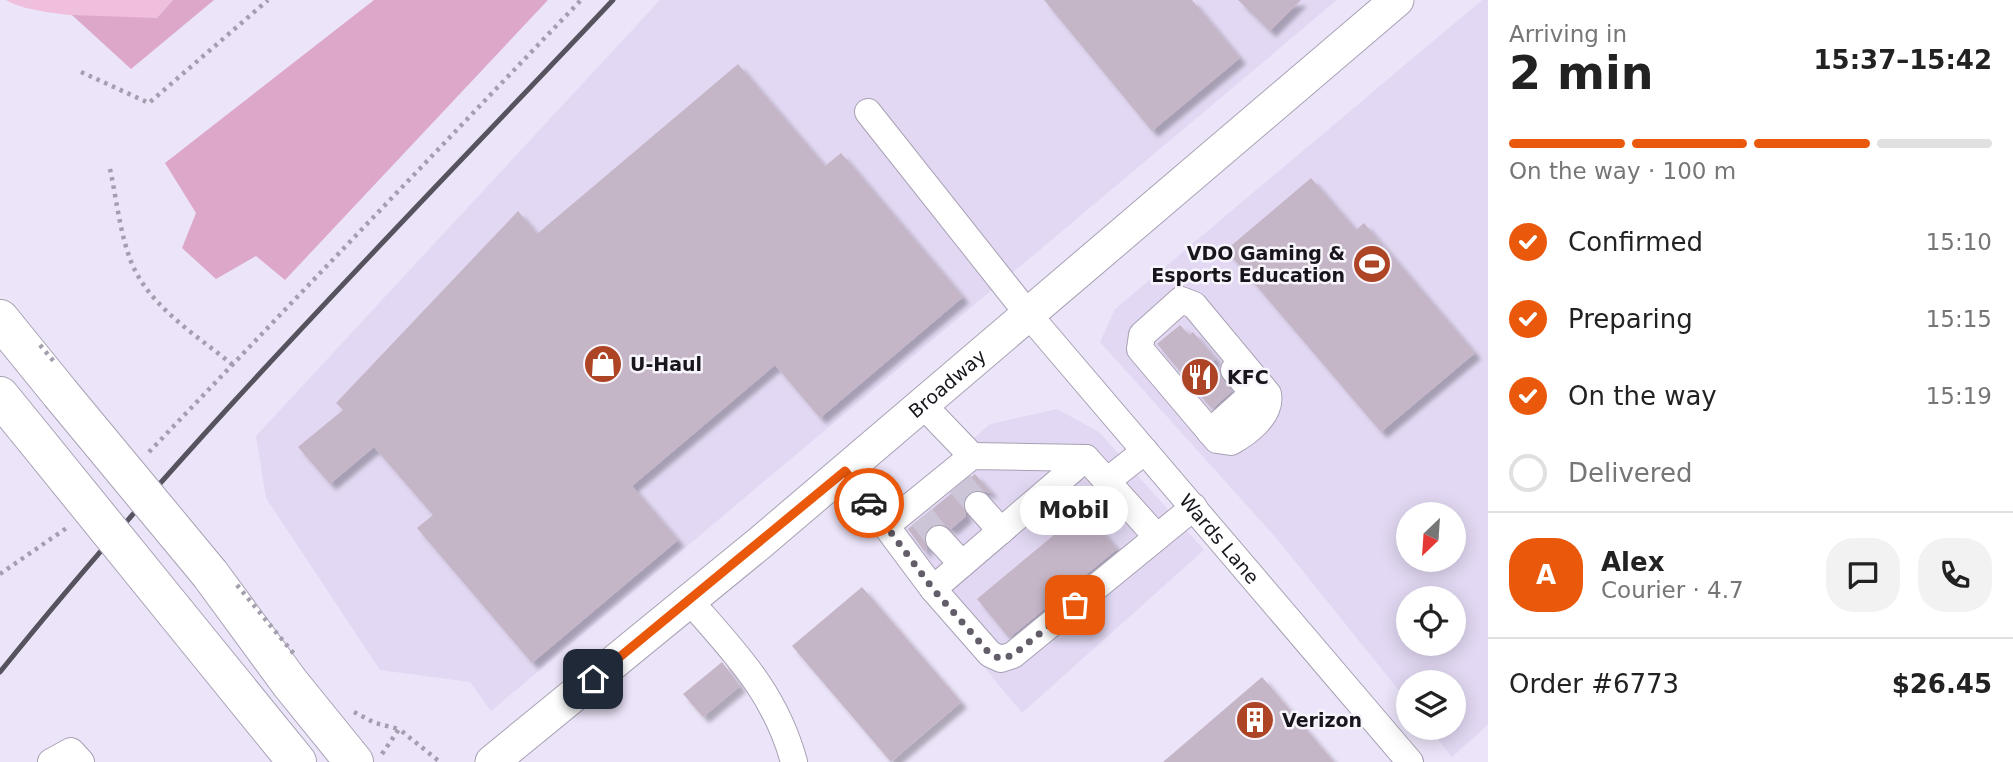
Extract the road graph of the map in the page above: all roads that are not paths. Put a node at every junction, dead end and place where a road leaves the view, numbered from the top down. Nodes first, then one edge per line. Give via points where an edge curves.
1 (1398, 0) edge
2 (868, 112) dead end
3 (1181, 300) joint
4 (1028, 314) junction
5 (0, 319) edge
6 (0, 396) edge
7 (923, 405) junction
8 (1145, 451) junction
9 (972, 456) junction
10 (1086, 458) junction
11 (845, 471) junction
12 (1107, 481) junction
13 (978, 505) tunnel mouth
14 (1194, 508) junction
15 (886, 526) junction
16 (1001, 531) junction
17 (1157, 537) junction
18 (939, 539) tunnel mouth
19 (962, 564) junction
20 (933, 589) junction
21 (689, 600) junction
22 (1401, 758) edge
23 (51, 762) edge
24 (81, 762) edge
25 (297, 762) edge
26 (354, 762) edge
27 (492, 762) edge
28 (794, 762) edge

1 - 4 main road, Broadway
2 - 4 street, Wards Lane
3 - 3 street via 1188,317 1249,389 1247,401 1210,432 1140,349 1142,335
4 - 7 main road, Broadway
4 - 8 street, Wards Lane
5 - 26 highway, bridge via 210,573
6 - 25 highway, bridge
7 - 9 street
7 - 11 main road, Broadway
8 - 12 street
8 - 14 street, Wards Lane
9 - 10 street
9 - 15 street via 955,479 916,511
10 - 12 street
10 - 16 street
11 - 15 street
11 - 21 main road, Broadway
12 - 17 street
13 - 16 street
14 - 17 street
14 - 22 street, Wards Lane
15 - 20 street
16 - 19 street
17 - 20 street via 1013,655 1001,659 990,654
18 - 19 street
19 - 20 street
21 - 27 main road, Broadway
21 - 28 street via 760,683
23 - 24 street via 71,751

